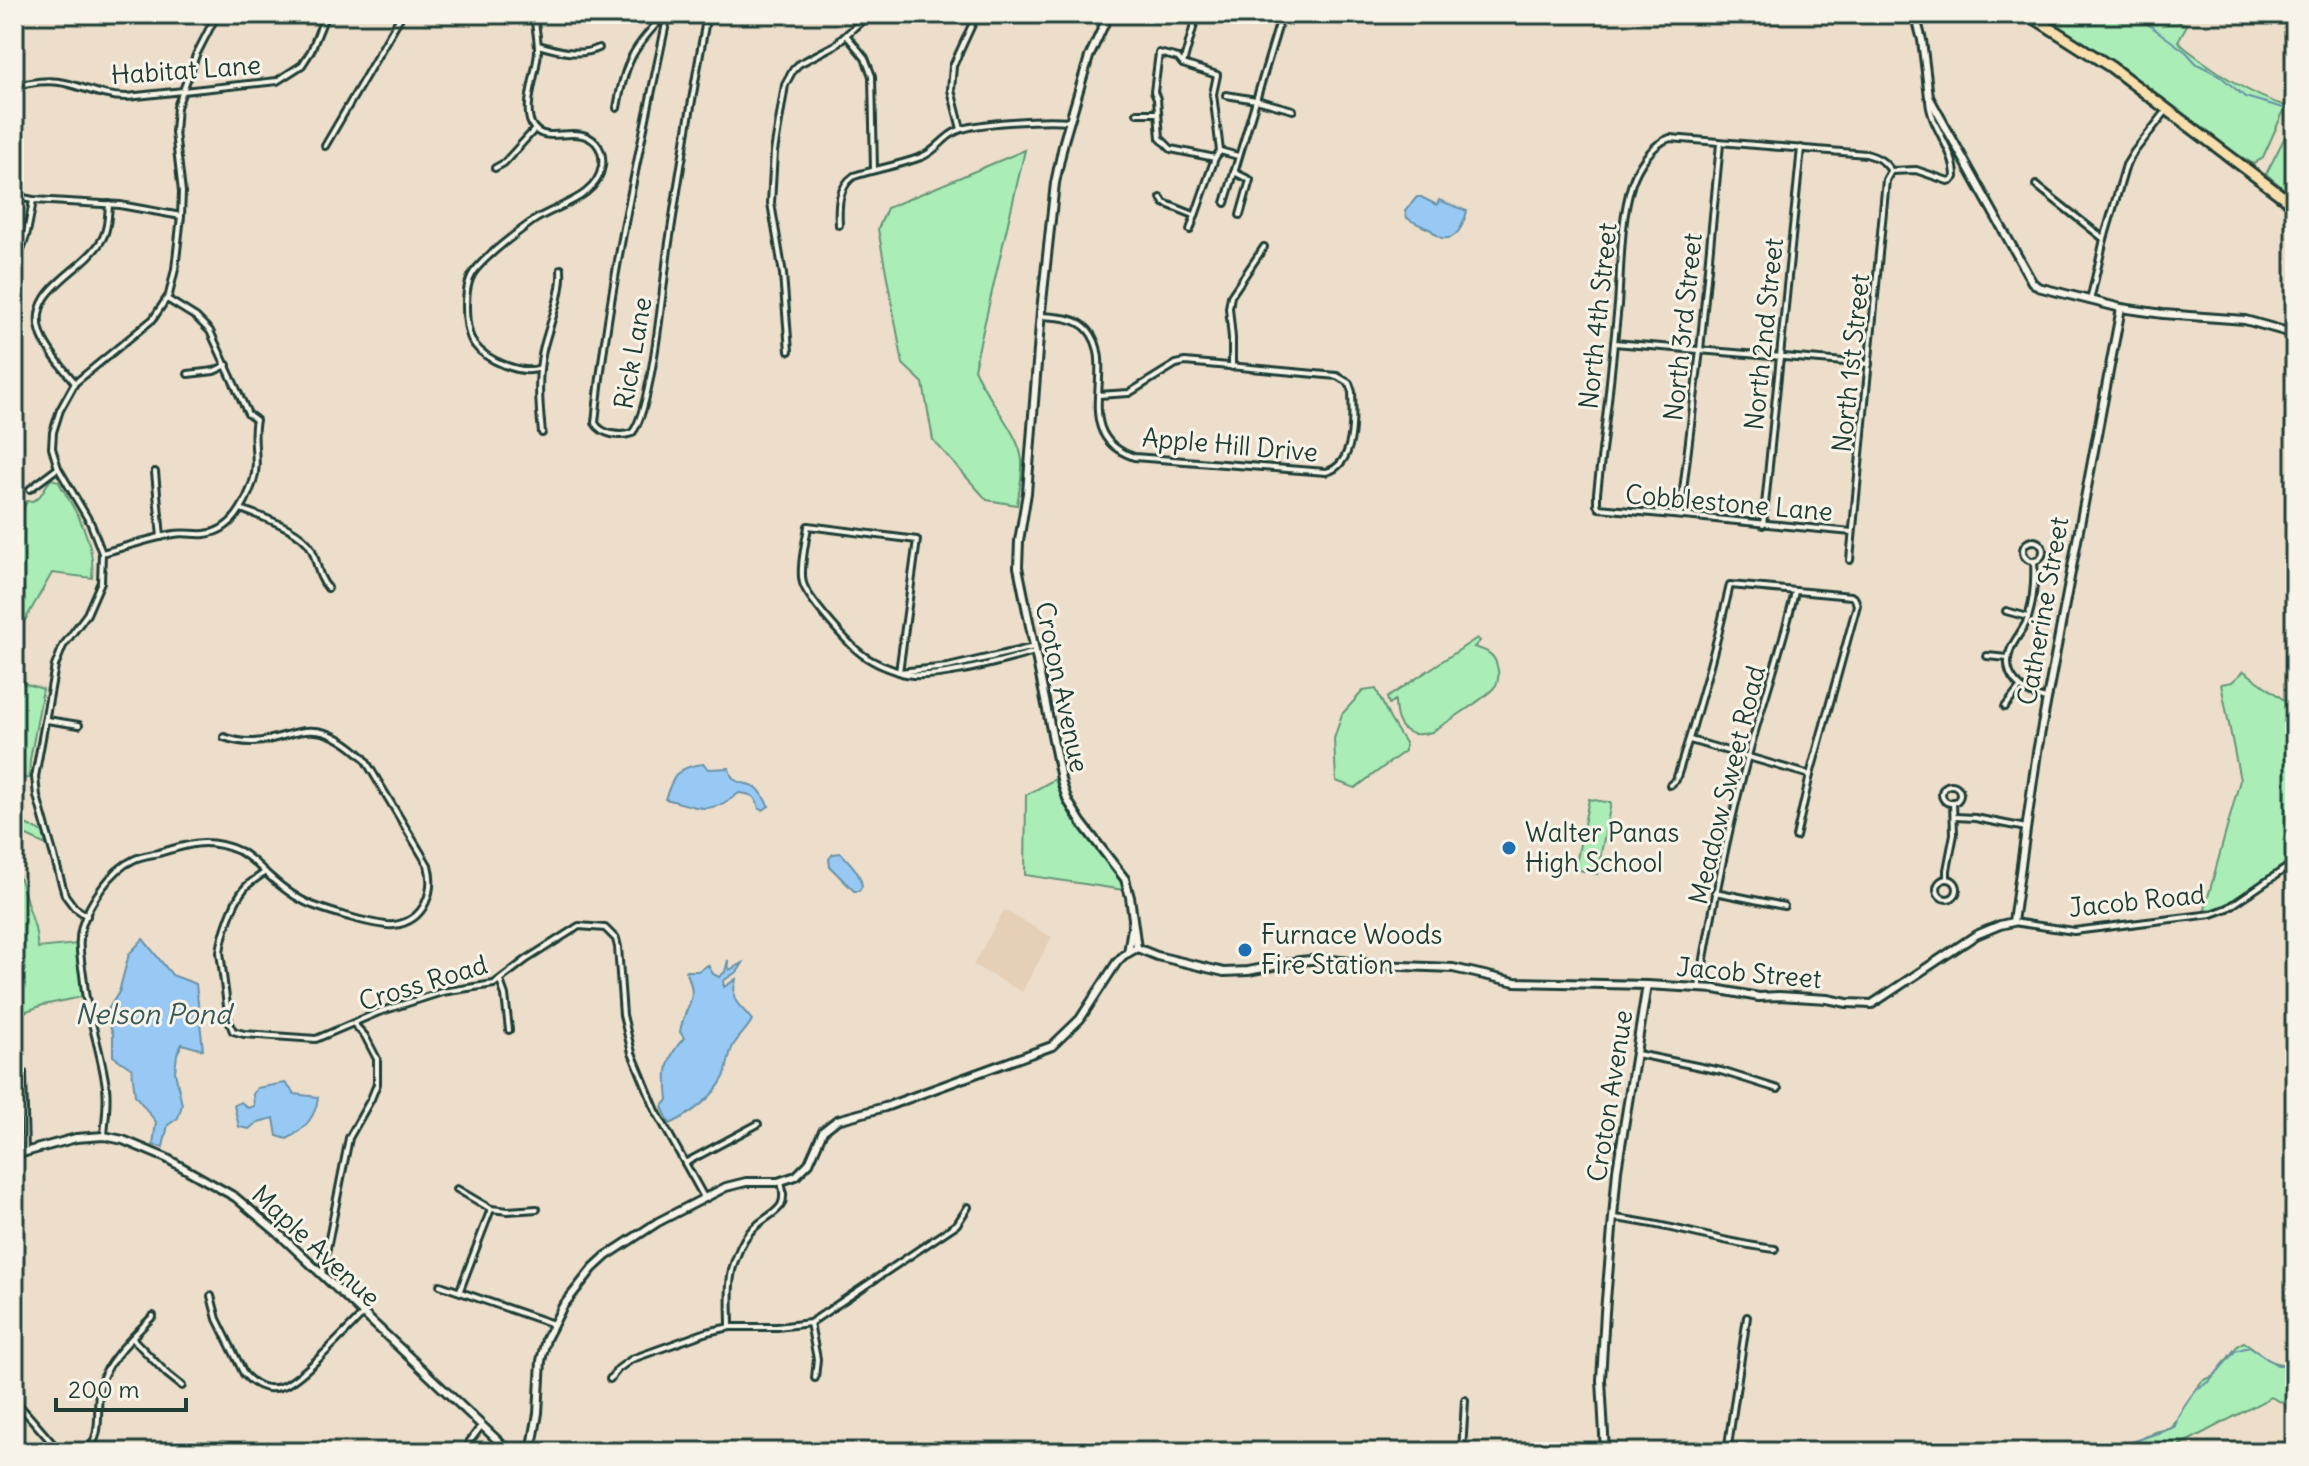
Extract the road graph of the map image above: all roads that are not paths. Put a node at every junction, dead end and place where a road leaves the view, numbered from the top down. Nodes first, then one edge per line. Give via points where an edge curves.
1 (217, 14) edge
2 (326, 14) edge
3 (402, 14) edge
4 (534, 14) edge
5 (667, 14) edge
6 (707, 14) edge
7 (977, 14) edge
8 (1109, 14) edge
9 (1197, 14) edge
10 (1282, 14) edge
11 (1915, 14) edge
12 (2028, 14) edge
13 (868, 15) edge
14 (847, 36) junction
15 (538, 45) junction
16 (599, 48) dead end
17 (1183, 64) junction
18 (14, 87) edge
19 (182, 91) junction
20 (1226, 95) dead end
21 (1929, 97) junction
22 (1256, 100) junction
23 (617, 108) dead end
24 (2167, 109) junction
25 (1293, 110) dead end
26 (1137, 113) dead end
27 (1157, 113) junction
28 (1070, 121) junction
29 (535, 129) junction
30 (961, 129) junction
31 (1720, 143) junction
32 (325, 146) dead end
33 (1801, 148) junction
34 (1220, 151) junction
35 (1238, 156) junction
36 (1215, 158) junction
37 (495, 168) dead end
38 (874, 170) junction
39 (1891, 171) junction
40 (1234, 172) junction
41 (2036, 185) dead end
42 (14, 196) edge
43 (1161, 198) dead end
44 (33, 200) junction
45 (1225, 203) dead end
46 (109, 204) junction
47 (2295, 206) edge
48 (1194, 215) junction
49 (1240, 215) dead end
50 (181, 216) junction
51 (839, 225) dead end
52 (1190, 230) dead end
53 (2104, 239) junction
54 (1264, 247) dead end
55 (14, 262) edge
56 (561, 269) dead end
57 (167, 299) junction
58 (2090, 301) junction
59 (2121, 308) junction
60 (1040, 316) junction
61 (2295, 334) edge
62 (1614, 343) junction
63 (1700, 350) junction
64 (789, 351) dead end
65 (1780, 357) junction
66 (1869, 364) junction
67 (227, 365) junction
68 (1232, 367) junction
69 (540, 368) junction
70 (188, 374) dead end
71 (75, 383) junction
72 (1098, 395) junction
73 (542, 433) dead end
74 (58, 468) junction
75 (155, 472) dead end
76 (30, 489) dead end
77 (241, 509) junction
78 (1603, 509) joint
79 (1680, 515) junction
80 (1763, 525) junction
81 (1852, 532) junction
82 (161, 537) junction
83 (102, 553) junction
84 (1850, 560) dead end
85 (2034, 561) junction
86 (328, 588) dead end
87 (1795, 592) junction
88 (2006, 611) dead end
89 (2028, 617) junction
90 (1034, 650) junction
91 (1987, 656) dead end
92 (2008, 658) junction
93 (899, 672) junction
94 (2020, 688) junction
95 (2046, 699) junction
96 (2005, 707) dead end
97 (47, 720) junction
98 (79, 725) dead end
99 (224, 737) dead end
100 (1689, 740) junction
101 (1748, 757) junction
102 (1810, 775) junction
103 (1670, 785) dead end
104 (1953, 802) junction
105 (1955, 817) junction
106 (2026, 828) junction
107 (1796, 837) dead end
108 (2295, 862) edge
109 (265, 872) junction
110 (1947, 879) junction
111 (1715, 892) junction
112 (1784, 906) dead end
113 (86, 917) junction
114 (1133, 917) junction
115 (2013, 922) junction
116 (1137, 948) junction
117 (1128, 953) junction
118 (500, 981) junction
119 (1647, 985) junction
120 (1699, 988) junction
121 (1847, 1003) joint
122 (353, 1023) junction
123 (509, 1030) dead end
124 (1636, 1054) junction
125 (23, 1072) dead end
126 (1778, 1089) dead end
127 (758, 1124) dead end
128 (104, 1136) junction
129 (25, 1153) junction
130 (14, 1155) edge
131 (685, 1163) junction
132 (781, 1182) junction
133 (457, 1189) dead end
134 (705, 1199) junction
135 (968, 1207) dead end
136 (491, 1209) junction
137 (537, 1209) dead end
138 (1613, 1218) junction
139 (1775, 1249) dead end
140 (322, 1276) junction
141 (440, 1285) dead end
142 (460, 1290) junction
143 (211, 1296) dead end
144 (362, 1315) junction
145 (153, 1316) dead end
146 (1747, 1317) dead end
147 (810, 1323) junction
148 (553, 1324) junction
149 (730, 1327) junction
150 (132, 1338) junction
151 (815, 1378) dead end
152 (610, 1379) dead end
153 (182, 1386) dead end
154 (14, 1399) edge
155 (1465, 1400) dead end
156 (482, 1425) junction
157 (60, 1452) edge
158 (87, 1452) edge
159 (466, 1452) edge
160 (510, 1452) edge
161 (531, 1452) edge
162 (1462, 1452) edge
163 (1605, 1452) edge
164 (1727, 1452) edge

1 - 19 street
2 - 19 street, Habitat Lane via 302,65 284,78
3 - 32 street
4 - 15 street
5 - 6 street, Rick Lane via 601,365 595,423 609,433 632,433 640,420
5 - 23 street via 634,50
7 - 30 street via 953,66 951,90
8 - 28 street, Croton Avenue via 1089,57
9 - 17 street
10 - 22 street
11 - 21 street
12 - 24 highway
13 - 14 street
14 - 38 street via 872,76
14 - 64 street via 799,64 786,83 771,203
15 - 16 street via 573,53
15 - 29 street via 529,108
17 - 27 street via 1159,53
17 - 34 street via 1217,75 1213,94
18 - 19 street, Habitat Lane via 56,82 114,97
19 - 50 street via 175,132
20 - 22 street
21 - 39 street via 1955,177 1948,181 1916,170
21 - 58 street via 2032,282
22 - 25 street
22 - 35 street
24 - 47 highway
24 - 53 street via 2126,165
26 - 27 street
27 - 36 street via 1160,138 1171,149
28 - 30 street
28 - 60 street, Croton Avenue via 1055,183
29 - 37 street
29 - 69 street via 588,137 600,149 600,174 586,192 535,220 476,270 467,289 467,307 469,336 479,349 508,366
30 - 38 street via 928,154
31 - 33 street
31 - 62 street, North 4th Street via 1670,138 1640,167 1625,229
31 - 63 street, North 3rd Street
33 - 39 street via 1866,154
33 - 65 street, North 2nd Street
34 - 35 street
34 - 36 street
35 - 40 street
36 - 48 street
38 - 51 street via 848,180 838,209
39 - 66 street, North 1st Street
40 - 45 street
40 - 49 street via 1250,180
41 - 53 street
42 - 44 street
43 - 48 street
44 - 46 street
44 - 55 street via 27,235
46 - 50 street
46 - 71 street via 102,240 50,289 39,322 42,336
48 - 52 street
50 - 57 street
53 - 58 street
54 - 68 street via 1231,296
56 - 69 street
57 - 67 street via 203,322
57 - 71 street via 153,319
58 - 59 street
59 - 61 street via 2245,320
59 - 95 street, Catherine Street
60 - 72 street, Apple Hill Drive via 1087,329 1098,351
60 - 90 street, Croton Avenue via 1029,481 1017,558
62 - 63 street
62 - 78 street, North 4th Street via 1597,493
63 - 65 street
63 - 79 street, North 3rd Street
65 - 66 street
65 - 80 street, North 2nd Street
66 - 81 street, North 1st Street
67 - 70 street
67 - 77 street via 248,414 256,420 257,465
68 - 72 street, Apple Hill Drive via 1185,362 1129,393
68 - 72 street, Apple Hill Drive via 1337,376 1349,383 1353,402 1343,463 1326,472 1134,457 1106,439
69 - 73 street
71 - 74 street via 53,432
74 - 76 street
74 - 83 street
75 - 82 street
77 - 82 street via 219,531
77 - 86 street via 303,538
78 - 79 street, Cobblestone Lane
79 - 80 street, Cobblestone Lane
80 - 81 street, Cobblestone Lane
81 - 84 street, North 1st Street
82 - 83 street
83 - 97 street via 101,582 55,666
85 - 85 street via 2043,550 2032,541 2023,552
85 - 89 street
87 - 100 street via 1730,585
87 - 101 street, Meadow Sweet Road
87 - 102 street via 1844,595 1857,605
88 - 89 street
89 - 92 street
90 - 93 street via 925,673
90 - 114 street, Croton Avenue via 1065,793 1122,873
91 - 92 street
92 - 94 street
93 - 93 street via 860,653 808,593 802,581 808,526 917,540
94 - 95 street
94 - 96 street
95 - 106 street, Catherine Street
97 - 98 street
97 - 113 street via 35,777 37,796 65,895
99 - 109 street via 248,744 317,731 351,746 364,758 421,852 431,889 419,913 393,926 312,905
100 - 101 street
100 - 103 street
101 - 102 street
101 - 111 street, Meadow Sweet Road
102 - 107 street
104 - 104 street via 1959,790 1947,786 1943,797
104 - 105 street
105 - 106 street
105 - 110 street
106 - 115 street, Catherine Street
108 - 115 street, Jacob Road via 2212,914 2074,931
109 - 113 street via 240,852 199,841 131,861 116,871
109 - 122 street, Cross Road via 244,889 221,943 233,1031 316,1039
110 - 110 street via 1937,889 1947,899 1957,889
111 - 112 street
111 - 120 street, Meadow Sweet Road
113 - 128 street via 79,944 106,1084
114 - 116 street, Croton Avenue
114 - 117 street
115 - 121 street, Jacob Road via 1976,935 1877,1002
116 - 117 street
116 - 119 street, Croton Avenue via 1224,972 1322,959 1453,968 1520,983
117 - 132 street via 1080,1019 1052,1046 837,1120 823,1131 802,1172
118 - 122 street, Cross Road via 442,992
118 - 123 street
118 - 131 street, Cross Road via 575,927 595,926 611,933 621,965 627,1035 656,1111
119 - 120 street, Jacob Street
119 - 124 street, Croton Avenue
120 - 121 street, Jacob Street
122 - 140 street via 377,1059 377,1084 349,1138
124 - 126 street
124 - 138 street, Croton Avenue
125 - 129 street
127 - 131 street
128 - 129 street, Maple Avenue
128 - 140 street, Maple Avenue via 166,1158 235,1197
129 - 130 street, Maple Avenue
131 - 134 street, Cross Road
132 - 134 street via 736,1184
132 - 149 street via 781,1207 748,1234 736,1258
133 - 136 street
134 - 148 street via 606,1256
135 - 147 street via 957,1224
136 - 137 street
136 - 142 street
138 - 139 street
138 - 163 street, Croton Avenue via 1601,1380
140 - 144 street, Maple Avenue
141 - 142 street
142 - 148 street
143 - 144 street via 239,1366 250,1381 265,1388 287,1384
144 - 156 street, Maple Avenue
145 - 150 street
146 - 164 street
147 - 149 street
147 - 151 street
148 - 161 street via 541,1361
149 - 152 street via 632,1359
150 - 153 street
150 - 158 street via 100,1385 99,1428
154 - 157 street
155 - 162 street
156 - 159 street
156 - 160 street, Maple Avenue

